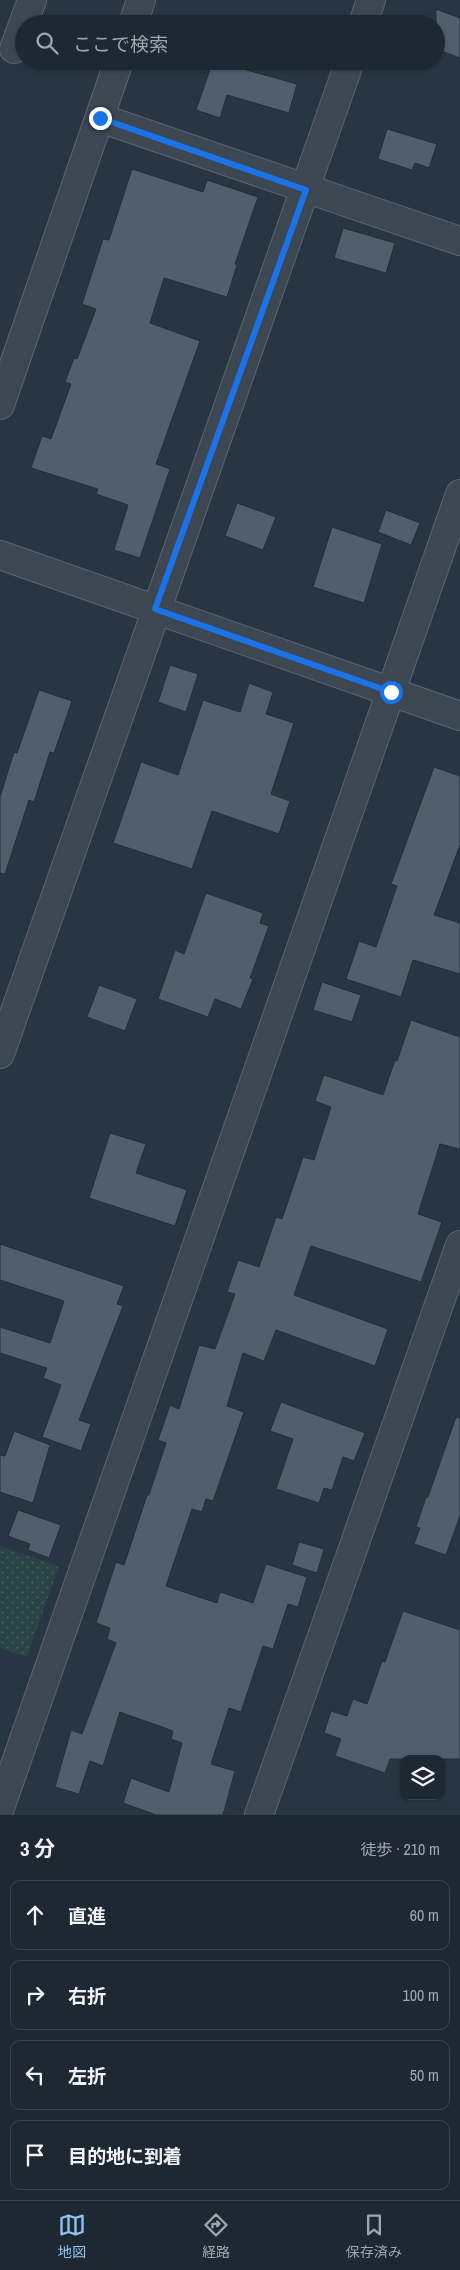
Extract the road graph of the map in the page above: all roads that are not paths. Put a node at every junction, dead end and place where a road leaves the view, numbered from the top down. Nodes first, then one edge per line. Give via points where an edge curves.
1 (32, 0) edge
2 (141, 0) edge
3 (371, 0) edge
4 (26, 15) edge
5 (135, 15) edge
6 (366, 15) edge
7 (117, 70) edge
8 (347, 70) edge
9 (100, 118) junction
10 (306, 190) junction
11 (460, 241) edge
12 (0, 405) edge
13 (460, 494) edge
14 (0, 555) edge
15 (155, 609) junction
16 (391, 692) junction
17 (460, 716) edge
18 (0, 1054) edge
19 (460, 1245) edge
20 (0, 1808) edge
21 (259, 1815) edge

1 - 4 street
2 - 5 street
3 - 6 street
7 - 9 street
8 - 10 street
9 - 10 street
9 - 12 street
10 - 11 street
10 - 15 street
13 - 16 street
14 - 15 street
15 - 16 street
15 - 18 street
16 - 17 street
16 - 20 street
19 - 21 street

